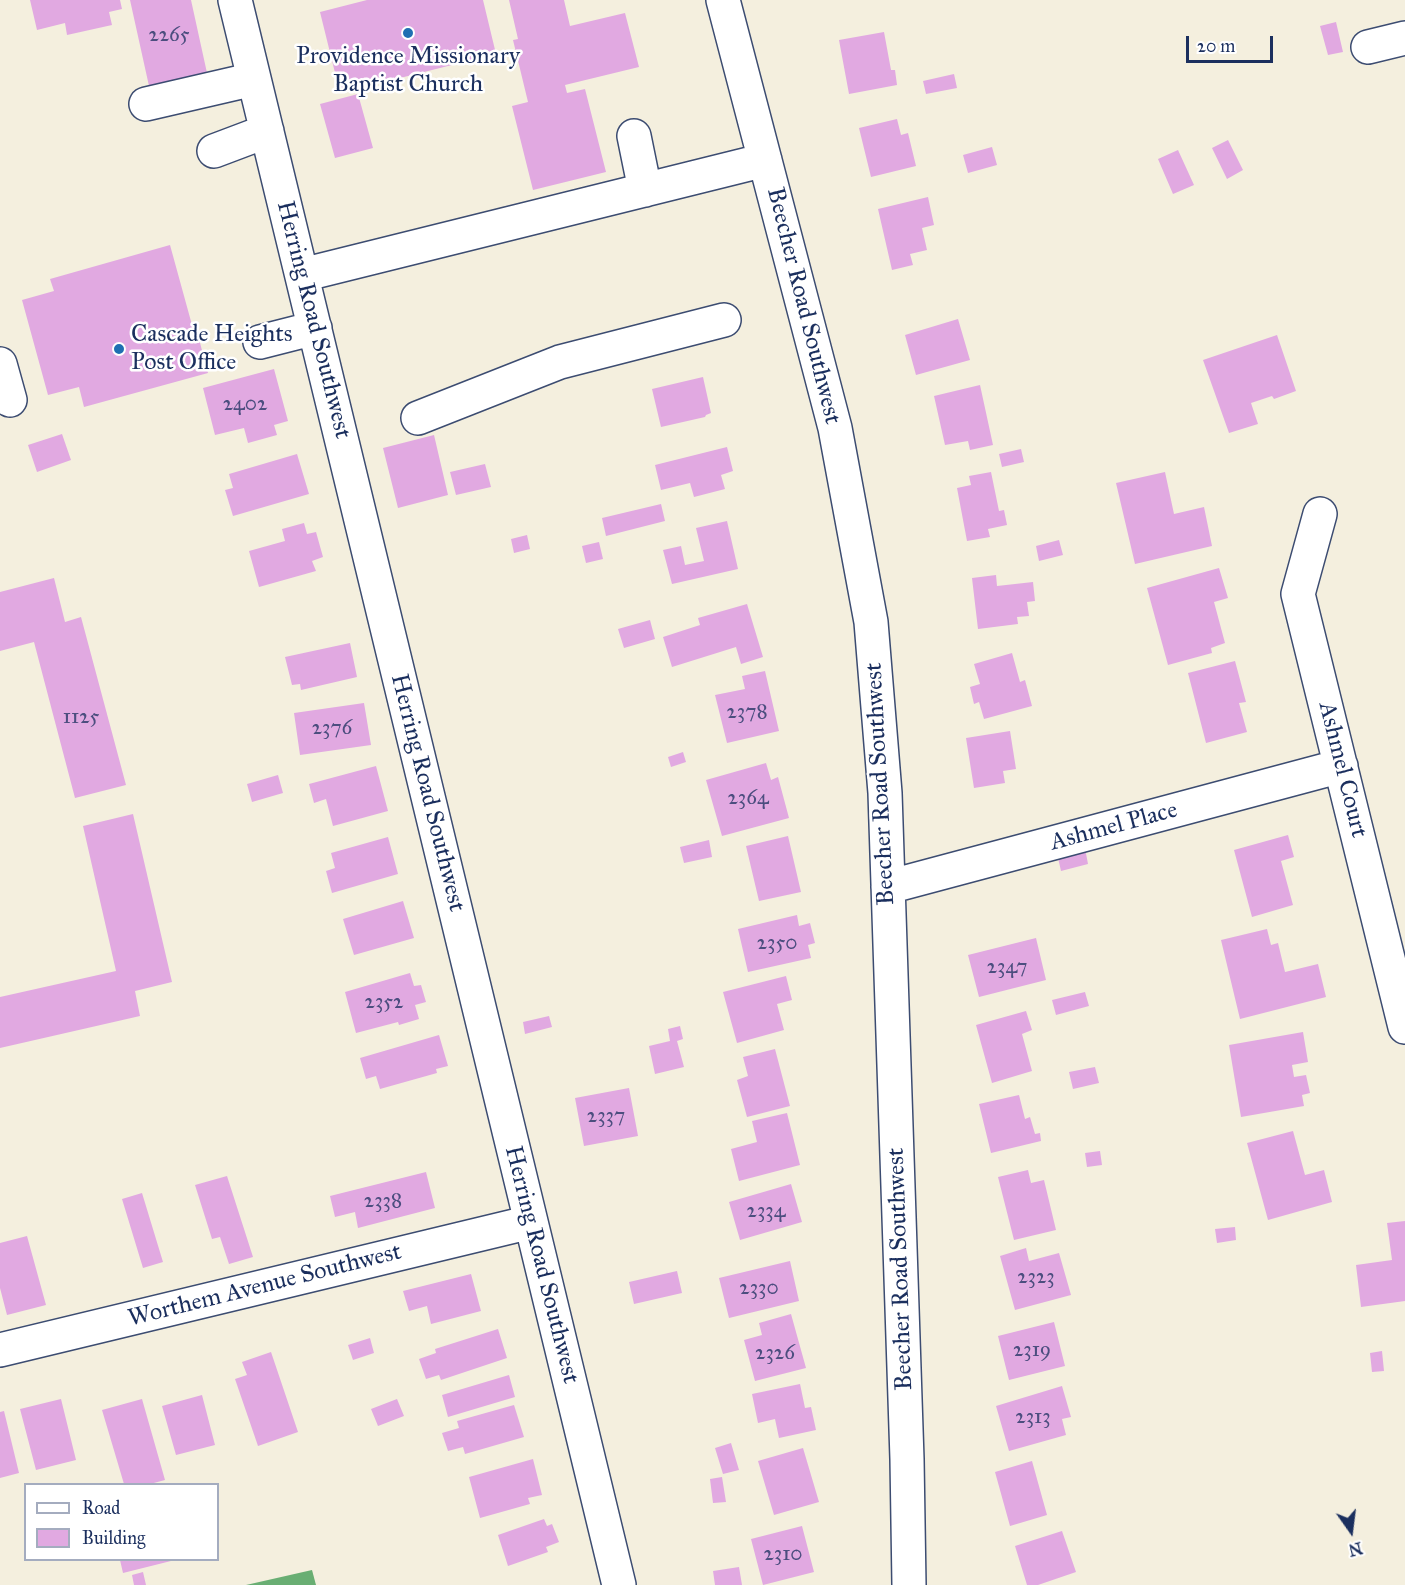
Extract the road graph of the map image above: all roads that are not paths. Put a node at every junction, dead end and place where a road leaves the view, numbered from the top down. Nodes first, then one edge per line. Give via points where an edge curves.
1 (235, 0) edge
2 (723, 0) edge
3 (1405, 39) edge
4 (1368, 47) dead end
5 (254, 79) junction
6 (146, 104) dead end
7 (267, 131) junction
8 (634, 136) dead end
9 (214, 151) dead end
10 (765, 159) junction
11 (645, 190) junction
12 (302, 275) junction
13 (724, 320) dead end
14 (315, 328) junction
15 (260, 342) dead end
16 (0, 364) edge
17 (10, 400) dead end
18 (418, 418) dead end
19 (1320, 514) dead end
20 (1341, 766) junction
21 (888, 887) junction
22 (1405, 1027) edge
23 (531, 1222) junction
24 (0, 1350) edge
25 (619, 1585) edge
26 (909, 1585) edge

1 - 5 street, Herring Road Southwest
2 - 10 street, Beecher Road Southwest
3 - 4 street
5 - 6 street
5 - 7 street, Herring Road Southwest
7 - 9 street
7 - 12 street, Herring Road Southwest
8 - 11 street
10 - 11 street
10 - 21 street, Beecher Road Southwest via 835,428 871,622 885,793
11 - 12 street
12 - 14 street, Herring Road Southwest
13 - 18 street via 560,362
14 - 15 street
14 - 23 street, Herring Road Southwest
16 - 17 street
19 - 20 street, Ashmel Court via 1298,594
20 - 21 street, Ashmel Place
20 - 22 street, Ashmel Court
21 - 26 street, Beecher Road Southwest
23 - 24 street, Worthem Avenue Southwest
23 - 25 street, Herring Road Southwest

